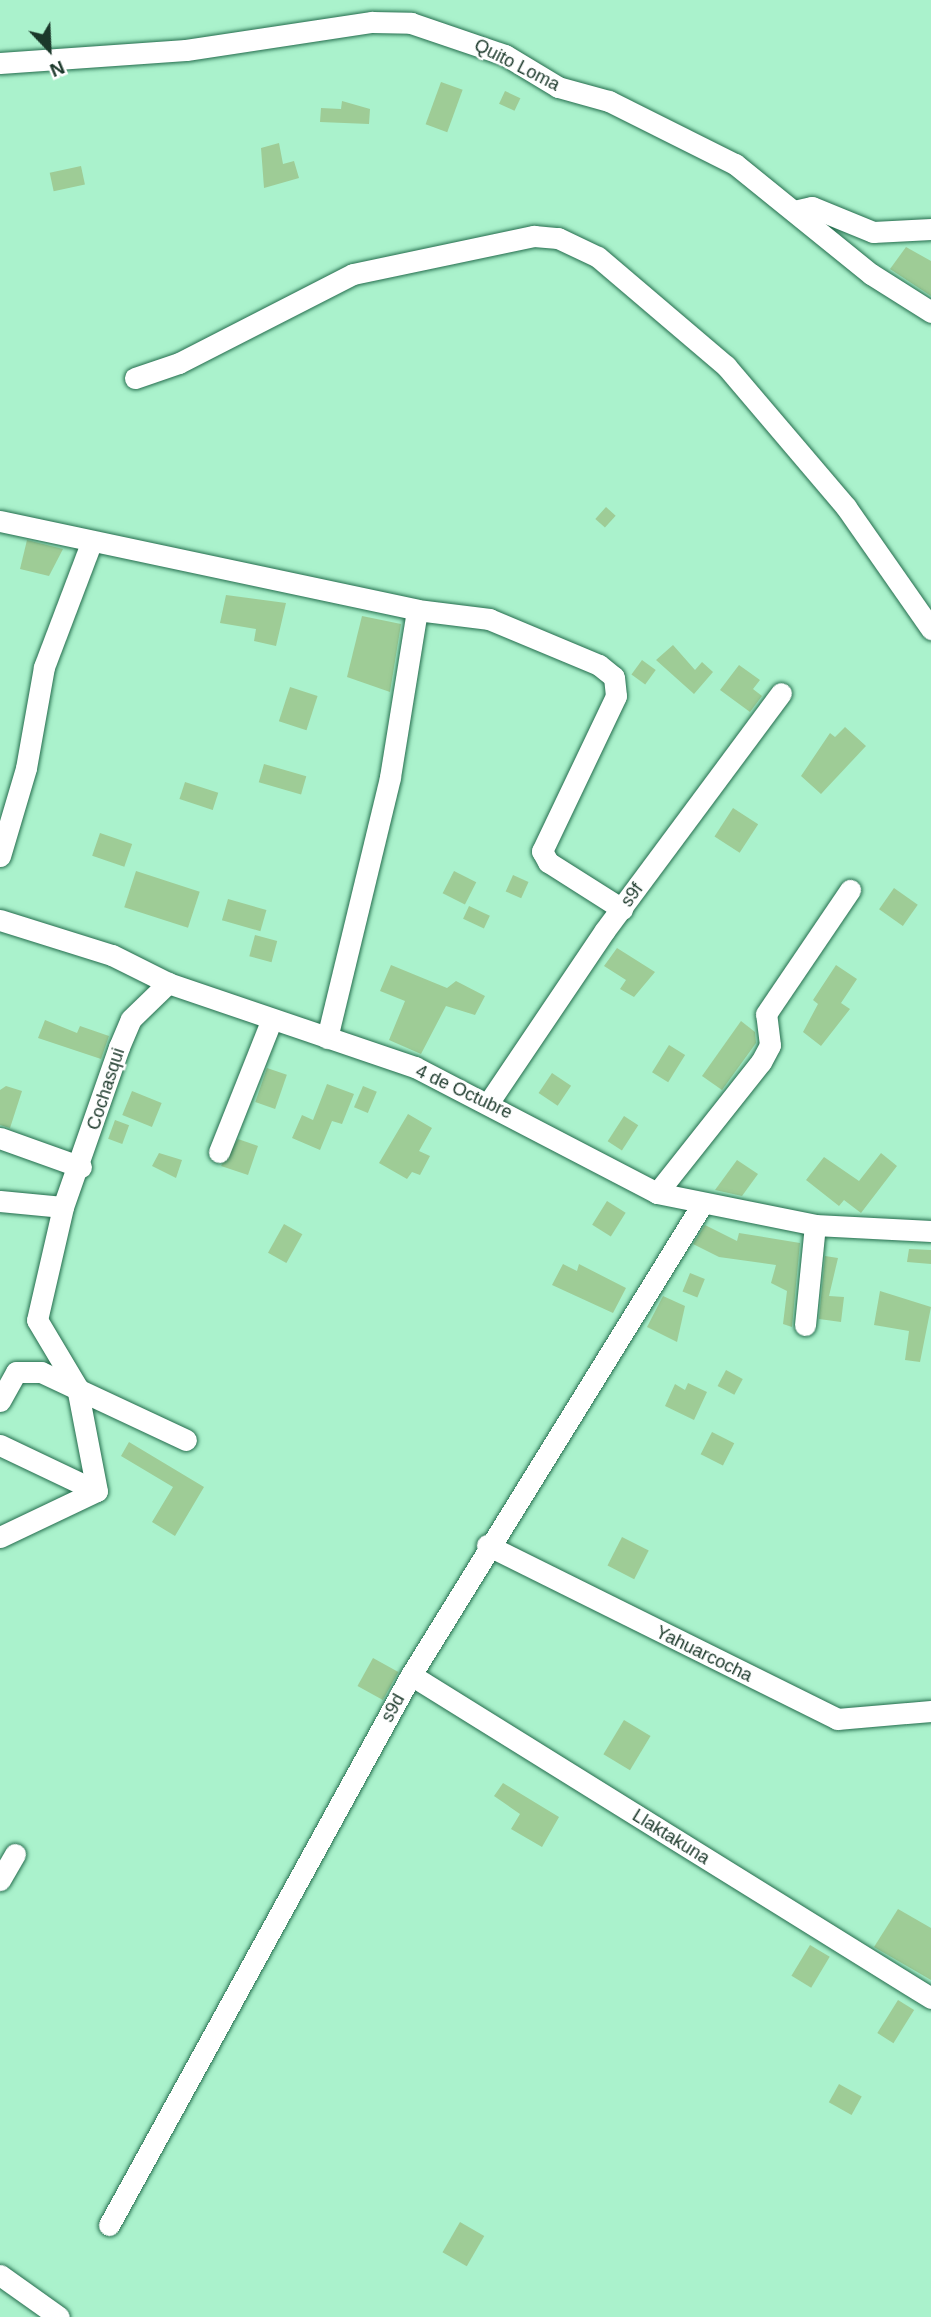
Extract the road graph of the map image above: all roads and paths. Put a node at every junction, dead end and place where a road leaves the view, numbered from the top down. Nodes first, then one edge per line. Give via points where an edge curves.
1 (0, 62) edge
2 (794, 211) junction
3 (931, 229) edge
4 (931, 312) edge
5 (135, 378) dead end
6 (0, 521) edge
7 (91, 543) junction
8 (417, 610) junction
9 (931, 629) edge
10 (782, 693) dead end
11 (0, 856) edge
12 (850, 890) dead end
13 (622, 909) junction
14 (0, 920) edge
15 (168, 983) junction
16 (271, 1021) junction
17 (327, 1038) junction
18 (489, 1102) junction
19 (0, 1138) edge
20 (219, 1152) dead end
21 (81, 1167) junction
22 (657, 1193) junction
23 (0, 1201) edge
24 (701, 1206) junction
25 (63, 1208) junction
26 (815, 1225) junction
27 (931, 1231) edge
28 (805, 1325) dead end
29 (77, 1387) junction
30 (0, 1401) edge
31 (186, 1440) dead end
32 (0, 1445) edge
33 (97, 1490) junction
34 (0, 1537) edge
35 (487, 1545) junction
36 (411, 1675) junction
37 (931, 1712) edge
38 (15, 1854) dead end
39 (0, 1880) edge
40 (931, 1998) edge
41 (109, 2225) dead end
42 (0, 2275) edge
43 (59, 2317) edge

1 - 2 street, Quito Loma via 186,50 372,22 411,23 482,45 558,87 668,128 735,164
2 - 3 street via 812,207 873,232
2 - 4 street, Quito Loma via 871,274
5 - 9 street via 179,363 353,274 534,236 558,238 598,257 726,366 846,507
6 - 7 street
7 - 8 street
7 - 11 street via 44,667 26,768
8 - 13 street via 489,619 614,677 616,696 542,851 548,862
8 - 17 street via 390,776
10 - 13 street, s9f
12 - 22 street via 766,1014 770,1045 761,1062
13 - 18 street, s9f
14 - 15 street, 4 de Octubre via 112,955
15 - 16 street, 4 de Octubre
15 - 21 street, Cochasqui via 131,1019
16 - 17 street, 4 de Octubre
16 - 20 street
17 - 18 street, 4 de Octubre
18 - 22 street, 4 de Octubre
19 - 21 street
21 - 25 street, Cochasqui
22 - 24 street, 4 de Octubre
23 - 25 street
24 - 26 street, 4 de Octubre
24 - 35 street, s9d
25 - 29 street, Cochasqui via 37,1320
26 - 27 street, 4 de Octubre
26 - 28 street
29 - 30 street via 41,1372 16,1372
29 - 31 street
29 - 33 street
32 - 33 street
33 - 34 street
35 - 36 street, s9d
35 - 37 street, Yahuarcocha via 837,1719
36 - 40 street, Llaktakuna
36 - 41 street, s9d
38 - 39 street
42 - 43 street

